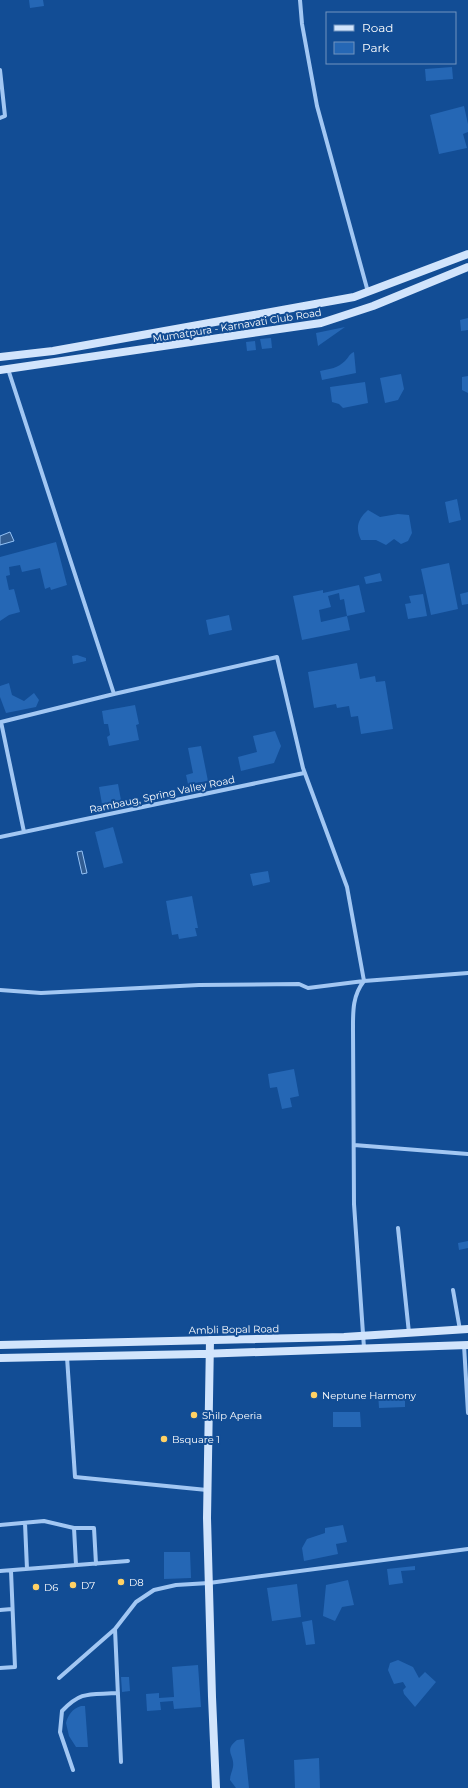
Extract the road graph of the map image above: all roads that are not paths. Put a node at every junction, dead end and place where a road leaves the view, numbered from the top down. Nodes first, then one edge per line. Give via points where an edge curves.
1 (300, 0) edge
2 (0, 70) edge
3 (0, 118) edge
4 (468, 254) edge
5 (468, 268) edge
6 (368, 292) junction
7 (0, 357) edge
8 (4, 370) edge
9 (114, 694) junction
10 (304, 773) junction
11 (24, 832) junction
12 (0, 837) edge
13 (468, 974) edge
14 (364, 981) junction
15 (0, 990) edge
16 (354, 1145) junction
17 (468, 1154) edge
18 (398, 1228) dead end
19 (453, 1290) dead end
20 (464, 1330) edge
21 (409, 1333) junction
22 (362, 1336) junction
23 (210, 1340) junction
24 (0, 1345) edge
25 (466, 1345) edge
26 (364, 1348) junction
27 (210, 1354) junction
28 (67, 1357) junction
29 (0, 1358) edge
30 (468, 1413) edge
31 (208, 1490) junction
32 (25, 1523) junction
33 (0, 1525) edge
34 (74, 1528) junction
35 (468, 1549) edge
36 (128, 1561) dead end
37 (96, 1564) junction
38 (76, 1565) junction
39 (27, 1569) junction
40 (11, 1571) junction
41 (0, 1572) edge
42 (209, 1584) junction
43 (12, 1609) junction
44 (0, 1610) edge
45 (115, 1629) junction
46 (0, 1668) edge
47 (59, 1678) dead end
48 (118, 1693) junction
49 (121, 1762) dead end
50 (73, 1770) dead end
51 (216, 1788) edge

1 - 6 street via 317,106
2 - 3 street via 5,116
4 - 6 street, Mumatpura - Karnavati Club Road
5 - 8 street, Mumatpura - Karnavati Club Road via 373,306 321,323
6 - 7 street, Mumatpura - Karnavati Club Road via 354,297 238,319 61,350
8 - 9 street
9 - 10 street via 277,657
9 - 11 street via 1,722
10 - 11 street, Rambaug, Spring Valley Road
10 - 14 street via 347,886
11 - 12 street, Rambaug, Spring Valley Road
13 - 14 street
14 - 15 street via 308,988 300,984 199,985 41,993
14 - 16 street via 358,988 353,1011
16 - 17 street
16 - 22 street via 355,1245
18 - 21 street
19 - 20 street
20 - 21 street, Ambli Bopal Road
21 - 22 street, Ambli Bopal Road
22 - 23 street, Ambli Bopal Road
22 - 26 street
23 - 24 street, Ambli Bopal Road
23 - 27 street
25 - 26 street
25 - 30 street
26 - 27 street
27 - 28 street
27 - 31 street
28 - 29 street
28 - 31 street via 75,1477
31 - 42 street
32 - 33 street
32 - 34 street via 44,1521
32 - 39 street
34 - 37 street via 94,1528
34 - 38 street
35 - 42 street
36 - 37 street
37 - 38 street
38 - 39 street
39 - 40 street
40 - 41 street
40 - 43 street
42 - 45 street via 176,1585 154,1590 136,1602
42 - 51 street
43 - 44 street
43 - 46 street via 15,1667
45 - 47 street
45 - 48 street
48 - 49 street
48 - 50 street via 82,1695 62,1711 60,1732

